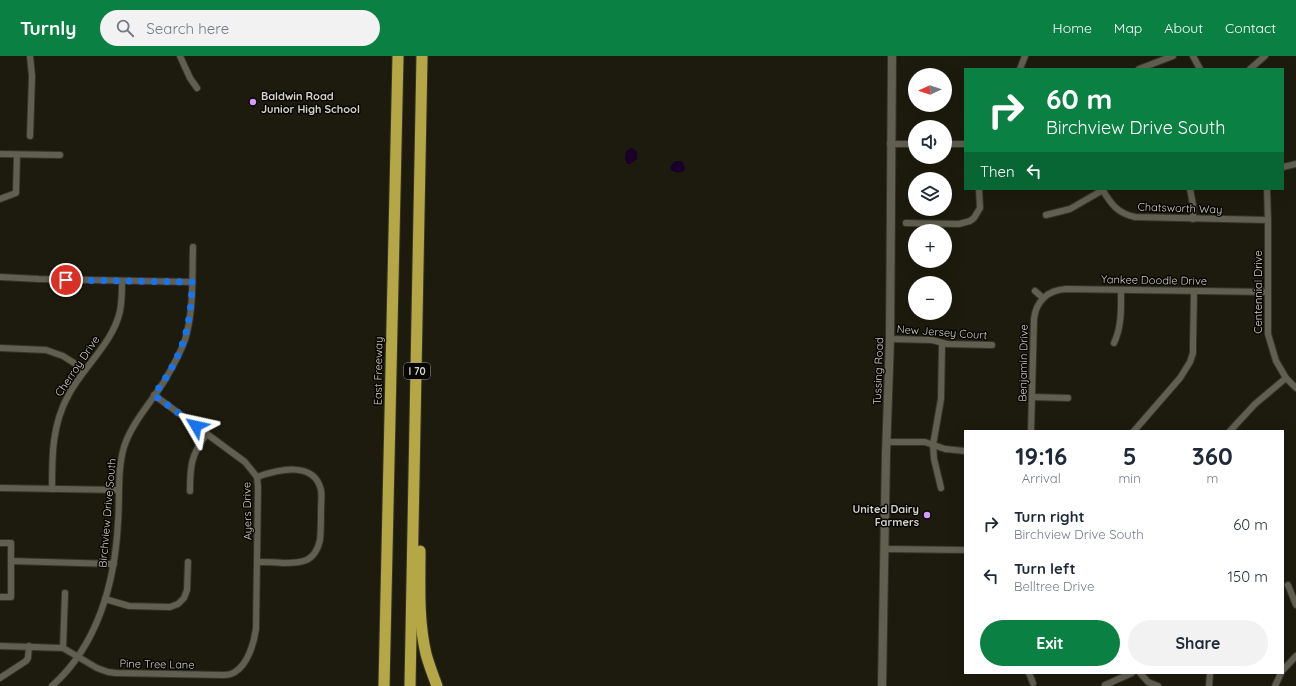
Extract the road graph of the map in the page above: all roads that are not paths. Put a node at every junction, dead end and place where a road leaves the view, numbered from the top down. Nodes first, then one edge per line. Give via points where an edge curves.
1 (30, 56) edge
2 (180, 56) edge
3 (398, 56) edge
4 (422, 56) edge
5 (892, 56) edge
6 (1025, 56) edge
7 (1173, 56) edge
8 (1193, 56) edge
9 (1265, 56) edge
10 (1020, 68) edge
11 (1142, 68) edge
12 (1199, 68) edge
13 (1251, 68) edge
14 (197, 88) dead end
15 (30, 136) dead end
16 (890, 144) junction
17 (908, 144) edge
18 (952, 144) edge
19 (964, 144) edge
20 (0, 154) edge
21 (60, 154) dead end
22 (17, 155) junction
23 (1296, 164) edge
24 (1284, 167) edge
25 (978, 190) edge
26 (1103, 190) edge
27 (1190, 190) edge
28 (1267, 190) edge
29 (0, 199) edge
30 (1046, 215) dead end
31 (1193, 219) junction
32 (1268, 220) junction
33 (906, 223) dead end
34 (193, 247) dead end
35 (0, 277) edge
36 (122, 281) junction
37 (192, 282) junction
38 (1121, 290) junction
39 (1035, 291) dead end
40 (1194, 291) junction
41 (1267, 292) junction
42 (1043, 298) junction
43 (890, 339) junction
44 (1114, 343) dead end
45 (942, 344) junction
46 (992, 345) dead end
47 (417, 347) junction
48 (0, 348) edge
49 (85, 370) junction
50 (1286, 378) junction
51 (1296, 388) edge
52 (154, 395) junction
53 (1032, 397) junction
54 (1068, 398) dead end
55 (1031, 430) edge
56 (1135, 430) edge
57 (1231, 430) edge
58 (207, 434) junction
59 (886, 442) junction
60 (933, 445) junction
61 (964, 451) edge
62 (256, 477) junction
63 (0, 488) edge
64 (941, 488) dead end
65 (52, 489) junction
66 (119, 490) junction
67 (190, 491) dead end
68 (0, 543) edge
69 (885, 549) junction
70 (964, 550) edge
71 (11, 561) junction
72 (188, 562) dead end
73 (257, 562) junction
74 (114, 564) junction
75 (1288, 585) dead end
76 (65, 593) dead end
77 (0, 597) edge
78 (105, 599) junction
79 (1296, 605) edge
80 (385, 632) junction
81 (0, 646) edge
82 (29, 646) junction
83 (64, 648) junction
84 (1296, 656) edge
85 (79, 657) junction
86 (1284, 669) edge
87 (237, 670) joint
88 (1030, 674) edge
89 (1130, 674) edge
90 (1141, 674) edge
91 (1210, 674) edge
92 (1281, 674) edge
93 (0, 678) edge
94 (1034, 683) dead end
95 (1105, 685) dead end
96 (52, 686) edge
97 (377, 686) edge
98 (384, 686) edge
99 (410, 686) edge
100 (437, 686) edge
101 (882, 686) edge
102 (1158, 686) edge
103 (1209, 686) edge
104 (1275, 686) edge

1 - 15 street
2 - 14 street
3 - 80 highway, East Freeway / I 70
4 - 47 highway, I 70
5 - 16 main road, Tussing Road
6 - 10 street
7 - 11 street
8 - 12 street
9 - 13 street
16 - 17 street
16 - 43 main road, Tussing Road
18 - 19 street
20 - 22 street
21 - 22 street
22 - 29 street via 16,193
23 - 24 street
25 - 33 street via 980,208 970,221 959,224
26 - 30 street via 1070,208
26 - 31 street, Chatsworth Way via 1110,202 1127,215 1142,218
27 - 31 street
28 - 32 street, Centennial Drive
31 - 32 street, Chatsworth Way
32 - 41 street, Centennial Drive
34 - 37 street, Birchview Drive South
35 - 36 street
36 - 37 street
36 - 49 street, Cherroy Drive via 120,312 105,343
37 - 52 street, Birchview Drive South via 190,315 184,340 175,362
38 - 40 street, Yankee Doodle Drive
38 - 42 street, Yankee Doodle Drive via 1060,290
38 - 44 street via 1121,324
39 - 42 street
40 - 41 street, Yankee Doodle Drive
40 - 56 street via 1193,353 1190,362 1180,378
41 - 50 street, Centennial Drive via 1270,344
42 - 53 street, Benjamin Drive via 1036,308 1034,319
43 - 45 street, New Jersey Court via 932,340
43 - 59 main road, Tussing Road
45 - 46 street, New Jersey Court
45 - 60 street via 941,400
47 - 99 highway, I 70
47 - 100 highway via 420,418 420,606 426,654
48 - 49 street via 46,350 63,356
49 - 65 street, Cherroy Drive via 69,393 55,426
50 - 51 street, Centennial Drive
50 - 57 street via 1255,404
52 - 58 street, Ayers Drive
52 - 66 street, Birchview Drive South via 124,447
53 - 54 street
53 - 55 street, Benjamin Drive
58 - 62 street, Ayers Drive via 245,462
58 - 67 street via 191,463
59 - 60 street via 925,442
59 - 69 main road, Tussing Road
60 - 61 street
60 - 64 street
62 - 73 street, Ayers Drive
62 - 73 street via 280,470 302,470 316,479 321,493 320,540 314,555 297,563
63 - 65 street
65 - 66 street
66 - 74 street, Birchview Drive South
68 - 71 street via 11,543
69 - 70 street
69 - 101 main road, Tussing Road
71 - 74 street
71 - 77 street via 11,597
72 - 78 street via 187,590 178,604 170,607 128,606
73 - 87 street, Ayers Drive via 254,641 248,656
74 - 78 street, Birchview Drive South
75 - 79 street
76 - 83 street
78 - 85 street, Birchview Drive South via 92,633
80 - 97 highway
80 - 98 highway, East Freeway / I 70
81 - 82 street
82 - 83 street
82 - 93 street via 26,661
83 - 85 street, Pine Tree Lane
84 - 86 street
85 - 87 street, Pine Tree Lane via 102,671 116,673 223,675
85 - 96 street, Birchview Drive South
88 - 94 street
89 - 95 street
90 - 102 street via 1148,682
91 - 103 street
92 - 104 street

